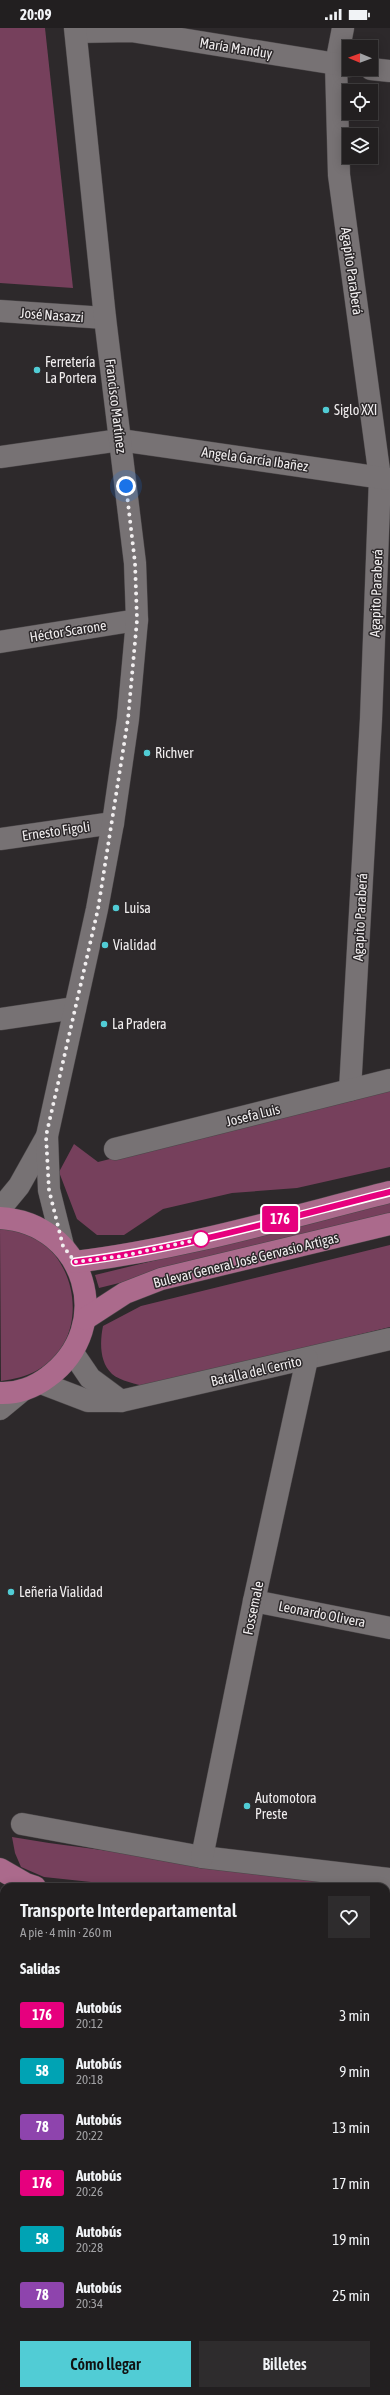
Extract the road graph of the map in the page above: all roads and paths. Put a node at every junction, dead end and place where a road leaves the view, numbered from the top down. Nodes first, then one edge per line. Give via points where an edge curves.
1 (343, 28) edge
2 (75, 30) edge
3 (343, 40) edge
4 (342, 65) edge
5 (378, 70) edge
6 (390, 71) edge
7 (343, 76) edge
8 (0, 311) edge
9 (105, 318) junction
10 (120, 440) junction
11 (0, 457) edge
12 (385, 479) edge
13 (137, 620) junction
14 (0, 642) edge
15 (380, 721) edge
16 (113, 823) junction
17 (0, 839) edge
18 (75, 1008) junction
19 (0, 1019) edge
20 (390, 1080) edge
21 (350, 1090) junction
22 (46, 1136) junction
23 (115, 1149) dead end
24 (390, 1192) edge
25 (0, 1209) edge
26 (0, 1218) edge
27 (390, 1224) edge
28 (69, 1254) junction
29 (85, 1319) junction
30 (390, 1339) edge
31 (73, 1353) junction
32 (307, 1359) junction
33 (32, 1387) junction
34 (0, 1393) edge
35 (121, 1401) junction
36 (0, 1409) edge
37 (254, 1601) junction
38 (390, 1628) edge
39 (22, 1824) dead end
40 (202, 1857) junction
41 (0, 1870) edge
42 (390, 1880) edge
43 (24, 1883) edge

1 - 3 street, Agapito Paraberá
2 - 4 street, María Manduy via 131,31
2 - 9 street, Francisco Martínez
5 - 6 street
7 - 12 street, Agapito Paraberá via 339,175
8 - 9 street, José Nasazzi
9 - 10 street, Francisco Martínez
10 - 11 street, Angela García Ibañez
10 - 12 street, Angela García Ibañez
10 - 13 street, Francisco Martínez via 135,563
12 - 15 street, Agapito Paraberá
13 - 14 street, Héctor Scarone
13 - 16 street, Francisco Martínez via 128,719
15 - 21 street, Agapito Paraberá
16 - 17 street, Ernesto Figoli
16 - 18 street, Francisco Martínez via 98,909
18 - 19 street
18 - 22 street, Francisco Martínez
20 - 21 street, Josefa Luis
21 - 23 street, Josefa Luis
22 - 25 street, Francisco Martínez via 19,1186
22 - 28 street, Francisco Martínez via 49,1190
24 - 28 main road via 122,1256
26 - 28 main road via 31,1224 48,1233
27 - 29 main road, Bulevar General José Gervasio Artigas via 161,1279 125,1293
28 - 29 main road via 85,1290
29 - 31 main road via 81,1337
30 - 32 street, Batalla del Cerrito
31 - 33 main road via 58,1370
31 - 35 street via 90,1378
32 - 35 street, Batalla del Cerrito
32 - 37 street, Fossemale
33 - 34 main road
33 - 35 street, Batalla del Cerrito via 88,1401
33 - 36 street
37 - 38 street, Leonardo Olivera
37 - 40 street, Fossemale
39 - 40 street
40 - 42 street
41 - 43 main road

